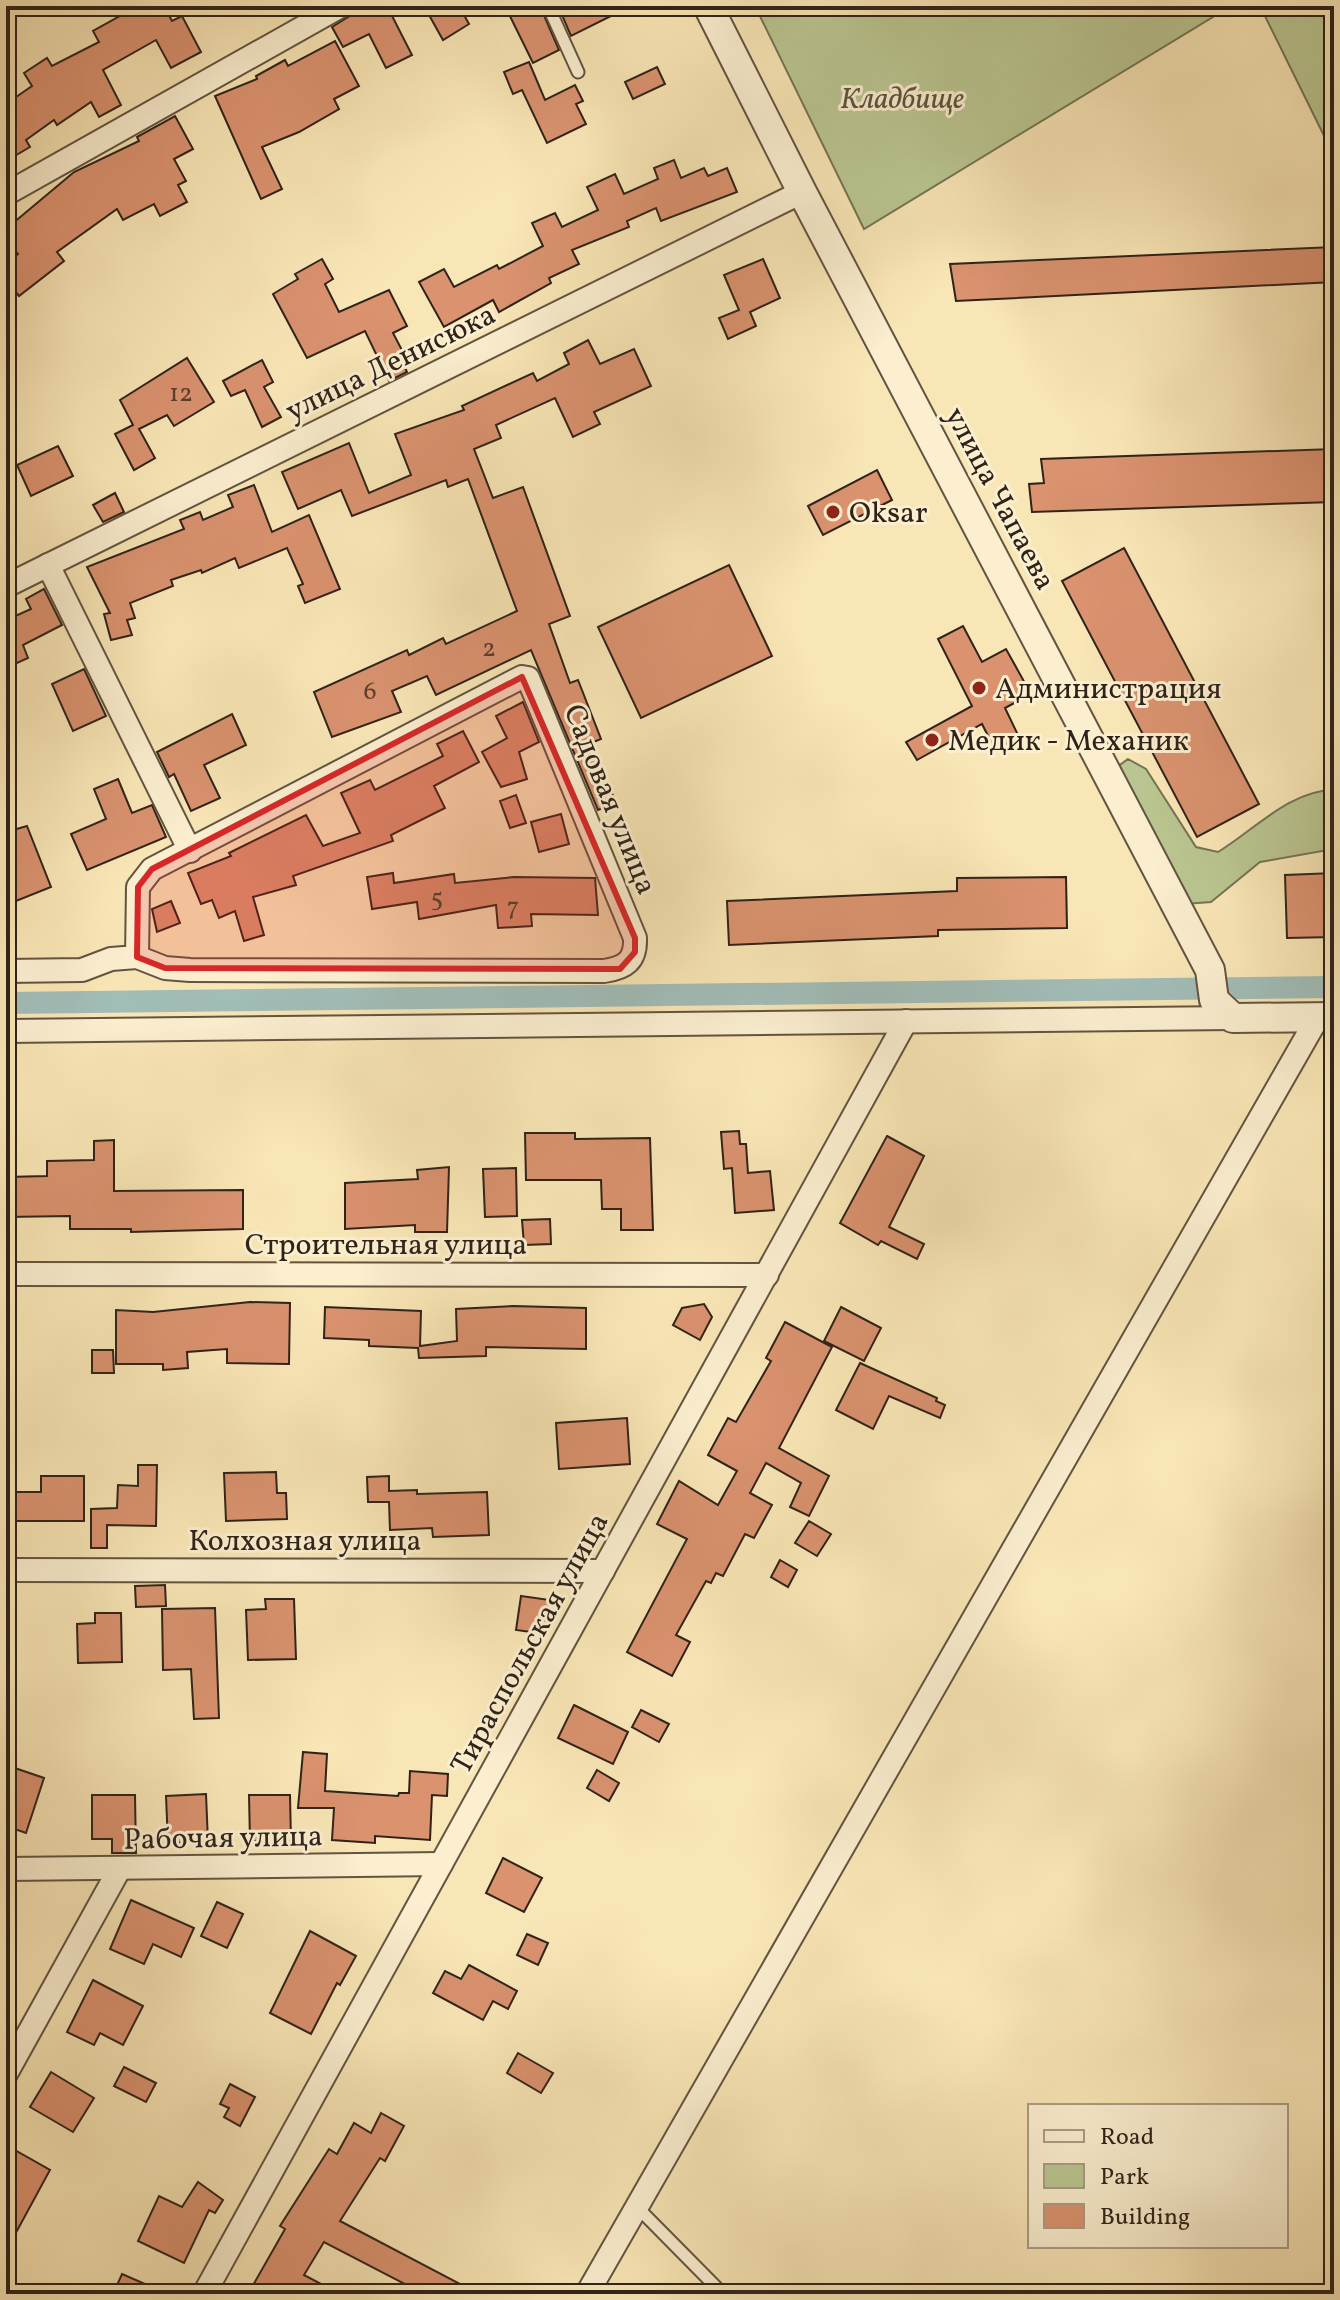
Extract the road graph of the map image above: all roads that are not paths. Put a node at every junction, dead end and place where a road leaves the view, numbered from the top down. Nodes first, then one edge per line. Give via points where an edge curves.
1 (341, 6) edge
2 (548, 6) edge
3 (708, 6) edge
4 (578, 72) dead end
5 (802, 192) junction
6 (6, 194) edge
7 (48, 565) junction
8 (10, 576) edge
9 (190, 851) junction
10 (137, 957) junction
11 (6, 971) edge
12 (1224, 1009) junction
13 (1326, 1017) edge
14 (906, 1021) junction
15 (6, 1031) edge
16 (6, 1274) edge
17 (767, 1275) junction
18 (6, 1570) edge
19 (603, 1571) junction
20 (441, 1864) junction
21 (120, 1868) junction
22 (6, 1869) edge
23 (6, 2074) edge
24 (637, 2207) junction
25 (204, 2294) edge
26 (587, 2294) edge
27 (723, 2294) edge

1 - 6 street
2 - 4 lane
3 - 5 street, улица Чапаева
5 - 7 street, улица Денисюка
5 - 12 street, улица Чапаева via 1210,970
7 - 8 street, улица Денисюка
7 - 9 street
9 - 10 street, Садовая улица via 152,869 138,887
9 - 10 street, Садовая улица via 516,678 528,678 635,938 635,952 620,969 604,971 190,970 165,968
10 - 11 street, Садовая улица via 111,959 82,970
12 - 13 street
12 - 14 street
13 - 24 street
14 - 15 street
14 - 17 street, Тираспольская улица
16 - 17 street, Строительная улица
17 - 19 street, Тираспольская улица
18 - 19 street, Колхозная улица
19 - 20 street, Тираспольская улица
20 - 21 street, Рабочая улица
20 - 25 street, Тираспольская улица
21 - 22 street, Рабочая улица
21 - 23 street
24 - 26 street
24 - 27 lane

